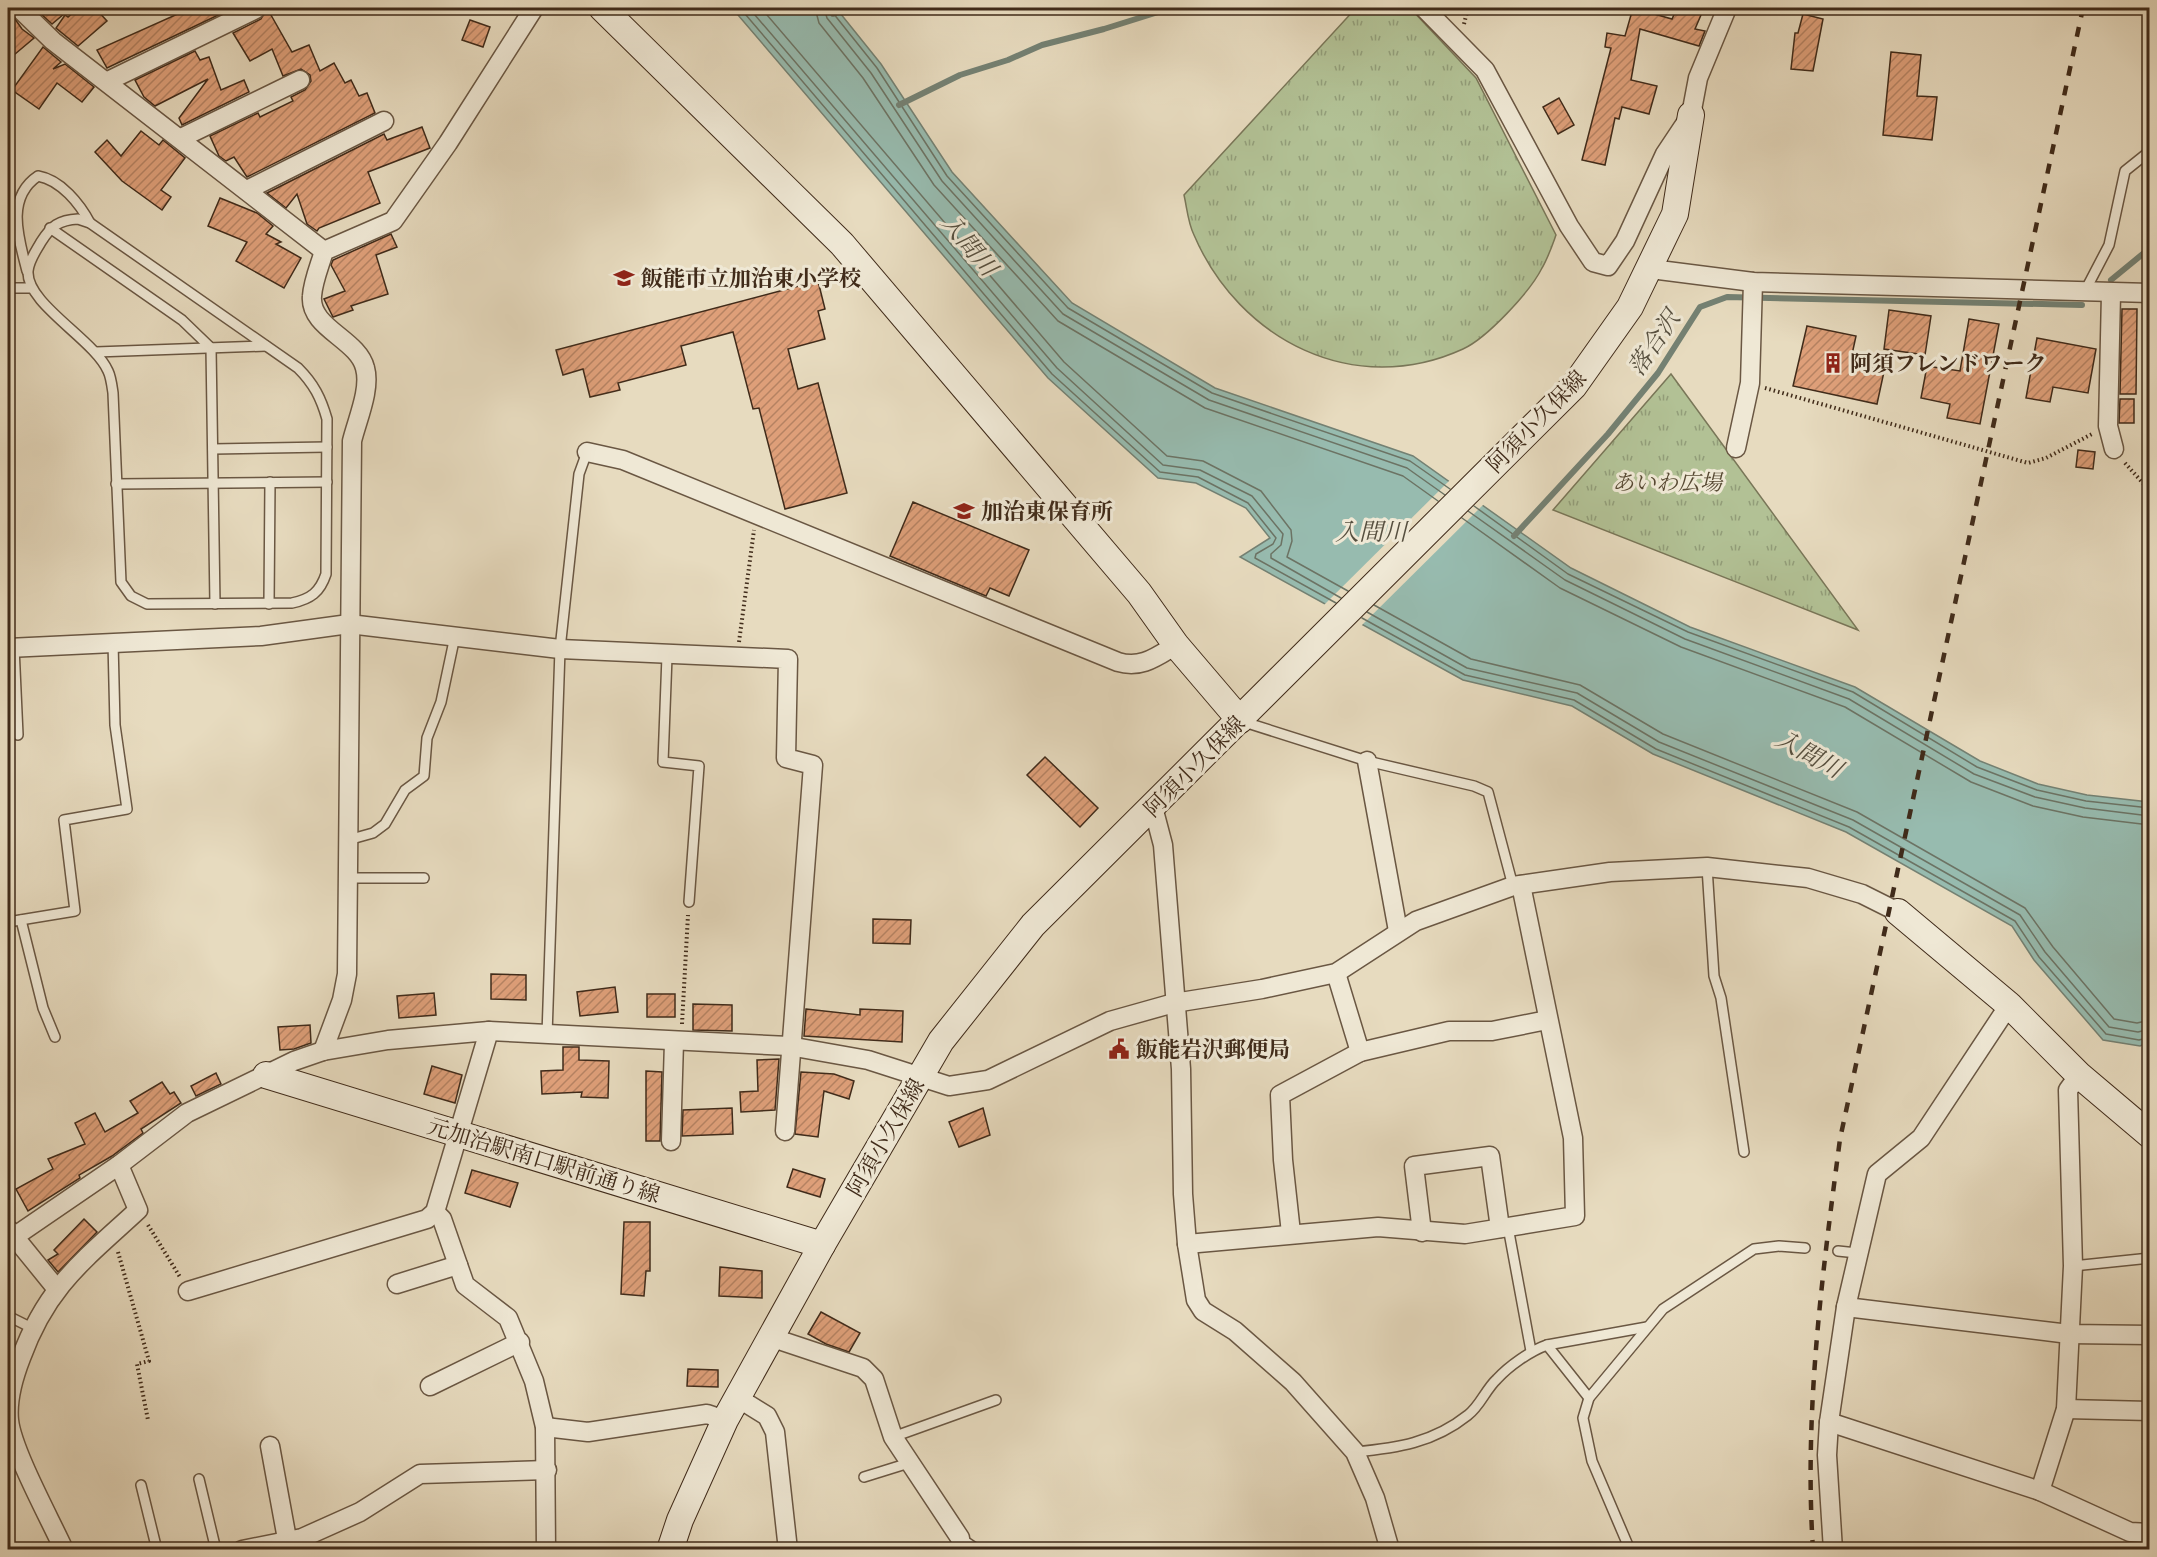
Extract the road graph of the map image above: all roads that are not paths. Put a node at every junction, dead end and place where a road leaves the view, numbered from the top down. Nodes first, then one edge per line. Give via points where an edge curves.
1 (20, 8) edge
2 (534, 8) edge
3 (602, 8) edge
4 (1424, 8) edge
5 (1727, 8) edge
6 (256, 9) dead end
7 (300, 80) dead end
8 (108, 81) junction
9 (1691, 115) junction
10 (384, 121) dead end
11 (181, 138) junction
12 (2150, 151) edge
13 (247, 190) junction
14 (90, 223) junction
15 (50, 228) junction
16 (324, 251) junction
17 (1651, 268) junction
18 (27, 273) junction
19 (8, 288) edge
20 (31, 288) junction
21 (1754, 292) junction
22 (2084, 293) junction
23 (2150, 293) edge
24 (2111, 294) junction
25 (266, 346) junction
26 (211, 348) junction
27 (96, 352) junction
28 (327, 447) junction
29 (1736, 448) dead end
30 (213, 449) junction
31 (2114, 449) road end
32 (587, 452) joint
33 (270, 482) junction
34 (327, 482) junction
35 (213, 483) junction
36 (116, 484) junction
37 (269, 603) junction
38 (214, 604) junction
39 (349, 624) junction
40 (455, 636) junction
41 (113, 642) junction
42 (1176, 645) junction
43 (11, 647) edge
44 (560, 649) junction
45 (667, 656) junction
46 (1240, 720) junction
47 (18, 735) dead end
48 (1366, 761) junction
49 (1153, 807) junction
50 (348, 840) junction
51 (1707, 867) junction
52 (348, 878) junction
53 (424, 878) dead end
54 (1517, 885) junction
55 (689, 902) road end
56 (1898, 912) joint
57 (21, 920) junction
58 (8, 922) edge
59 (1398, 931) junction
60 (1336, 973) junction
61 (1174, 1003) junction
62 (2009, 1005) junction
63 (1547, 1020) junction
64 (489, 1032) junction
65 (547, 1035) junction
66 (55, 1037) dead end
67 (677, 1042) junction
68 (789, 1046) junction
69 (323, 1051) junction
70 (1360, 1052) junction
71 (266, 1075) junction
72 (919, 1076) junction
73 (2079, 1076) junction
74 (785, 1131) dead end
75 (457, 1134) junction
76 (2150, 1135) edge
77 (671, 1141) dead end
78 (1744, 1152) dead end
79 (119, 1165) junction
80 (435, 1212) junction
81 (1504, 1228) junction
82 (1422, 1232) junction
83 (1291, 1233) junction
84 (9, 1236) edge
85 (1187, 1244) junction
86 (822, 1245) junction
87 (1805, 1248) dead end
88 (1838, 1251) dead end
89 (1857, 1253) junction
90 (2150, 1258) edge
91 (458, 1265) junction
92 (2073, 1266) junction
93 (397, 1284) dead end
94 (56, 1288) junction
95 (188, 1291) road end
96 (1846, 1307) junction
97 (8, 1316) edge
98 (1647, 1327) junction
99 (32, 1328) junction
100 (2069, 1334) junction
101 (2150, 1335) edge
102 (770, 1337) junction
103 (520, 1342) junction
104 (1546, 1346) junction
105 (1531, 1351) junction
106 (430, 1386) dead end
107 (738, 1398) junction
108 (1589, 1398) junction
109 (996, 1400) dead end
110 (2066, 1409) junction
111 (2150, 1411) edge
112 (8, 1420) edge
113 (725, 1420) junction
114 (1829, 1422) junction
115 (545, 1427) junction
116 (893, 1437) junction
117 (270, 1446) dead end
118 (13, 1452) edge
119 (1355, 1452) junction
120 (909, 1463) junction
121 (547, 1470) junction
122 (864, 1477) dead end
123 (198, 1479) dead end
124 (141, 1485) dead end
125 (2040, 1491) junction
126 (2150, 1533) edge
127 (960, 1538) joint
128 (297, 1542) edge
129 (1838, 1548) edge
130 (64, 1550) edge
131 (157, 1550) edge
132 (216, 1550) edge
133 (242, 1550) edge
134 (546, 1550) edge
135 (670, 1550) edge
136 (788, 1550) edge
137 (978, 1550) edge
138 (1390, 1550) edge
139 (1630, 1550) edge

1 - 8 street via 53,41
2 - 16 street via 393,221
3 - 42 street via 842,244 1139,593
4 - 9 street via 1485,70 1569,226 1593,262 1608,266 1665,154
5 - 9 street, 阿須小久保線 via 1698,78
6 - 8 street
7 - 11 street
8 - 11 street
9 - 17 street, 阿須小久保線 via 1676,214
10 - 13 street
11 - 13 street
12 - 22 lane via 2125,171 2109,245
13 - 16 street
14 - 15 lane via 66,220
14 - 18 lane via 80,203 46,177 32,180 17,203 18,233
14 - 25 lane
15 - 18 lane via 30,260
15 - 26 lane via 182,320
16 - 39 street via 311,297 316,316 353,349 365,368 366,385 352,441
17 - 21 street
17 - 46 street, 阿須小久保線 via 1630,307 1574,386
18 - 20 lane
19 - 20 lane
20 - 27 lane
21 - 22 street
21 - 29 street via 1750,383
22 - 24 street
23 - 24 street
24 - 31 street via 2108,426
25 - 26 lane
25 - 28 lane via 298,368 322,398
26 - 27 lane
26 - 30 lane
27 - 36 lane via 109,371 113,393
28 - 30 lane
28 - 34 lane
30 - 35 lane
32 - 42 street via 623,460 1118,662 1131,666 1147,662
32 - 44 lane via 579,474
33 - 34 lane
33 - 35 lane
33 - 37 lane
34 - 37 lane via 326,574 321,589 307,600
35 - 36 lane
35 - 38 lane
36 - 38 lane via 119,568 121,582 131,596 147,604
37 - 38 lane
39 - 40 street
39 - 41 street via 261,636
39 - 50 street
40 - 44 street
40 - 50 lane via 441,702 427,738 424,776 405,790 385,824 373,833
41 - 43 street
41 - 57 lane via 115,725 127,809 64,820 75,911
42 - 46 street
43 - 47 lane
44 - 45 street
44 - 65 lane
45 - 55 lane via 663,762 699,766
45 - 68 street via 788,659 786,758 813,765
46 - 48 lane
46 - 49 street, 阿須小久保線
48 - 54 lane via 1488,792
48 - 59 street
49 - 61 street via 1163,845
49 - 72 street, 阿須小久保線 via 1033,925 941,1041
50 - 52 street
51 - 54 street via 1610,872
51 - 56 street via 1808,878 1862,894
51 - 78 lane via 1714,976 1722,998
52 - 53 lane
52 - 69 street via 347,974
54 - 59 street via 1448,908
54 - 63 street
56 - 62 street
57 - 58 lane
57 - 66 lane
59 - 60 street
60 - 61 street
60 - 70 street
61 - 72 street via 1110,1021 988,1080 949,1086
61 - 85 street
62 - 73 street
62 - 89 street via 1921,1138 1877,1174
63 - 70 street via 1492,1031 1449,1031
63 - 81 street via 1573,1138 1575,1216
64 - 65 street
64 - 69 street via 388,1040
64 - 75 street
65 - 67 street
67 - 68 street
67 - 77 street
68 - 72 street via 868,1060
68 - 74 street
69 - 71 street
70 - 83 street via 1280,1095
71 - 75 street, 元加治駅南口駅前通り線
71 - 79 street via 187,1113
72 - 86 street, 阿須小久保線
73 - 76 street
73 - 92 street via 2068,1090
75 - 80 street
75 - 86 street, 元加治駅南口駅前通り線
79 - 84 street
79 - 94 street via 138,1210
80 - 91 street via 442,1219
80 - 95 street via 427,1219
81 - 82 street via 1465,1234
81 - 82 street via 1490,1156 1414,1167
81 - 105 lane
82 - 83 street via 1378,1227
83 - 85 street
84 - 94 street
85 - 119 street via 1199,1306 1235,1331 1293,1382
86 - 102 street, 阿須小久保線
87 - 98 lane via 1779,1246 1754,1250 1663,1310
88 - 89 lane
89 - 96 street
90 - 92 lane
91 - 93 street
91 - 103 street via 465,1285 507,1318
92 - 100 street
94 - 99 street
96 - 100 street
96 - 114 street
97 - 99 lane
98 - 104 lane
98 - 108 lane
99 - 112 street via 13,1379
100 - 101 street
100 - 110 street
102 - 107 street, 阿須小久保線
102 - 116 street via 863,1368 874,1379
103 - 106 street
103 - 115 street
104 - 105 lane
104 - 108 lane
105 - 119 lane via 1497,1378 1469,1414 1438,1434 1401,1448
107 - 113 street, 阿須小久保線
107 - 136 street via 767,1416 775,1432
108 - 139 lane via 1583,1418 1592,1461
109 - 116 lane
110 - 111 street
110 - 125 street
112 - 118 street
113 - 115 street via 707,1414 588,1432
113 - 135 street, 阿須小久保線
114 - 125 street
114 - 129 street via 1827,1455
115 - 121 street
116 - 120 street
117 - 128 street
118 - 130 street
119 - 138 street via 1376,1498
120 - 122 lane
120 - 127 street
121 - 128 street via 420,1474 360,1512
121 - 134 street
123 - 132 lane
124 - 131 lane
125 - 126 street via 2130,1532
127 - 137 lane
128 - 133 street

